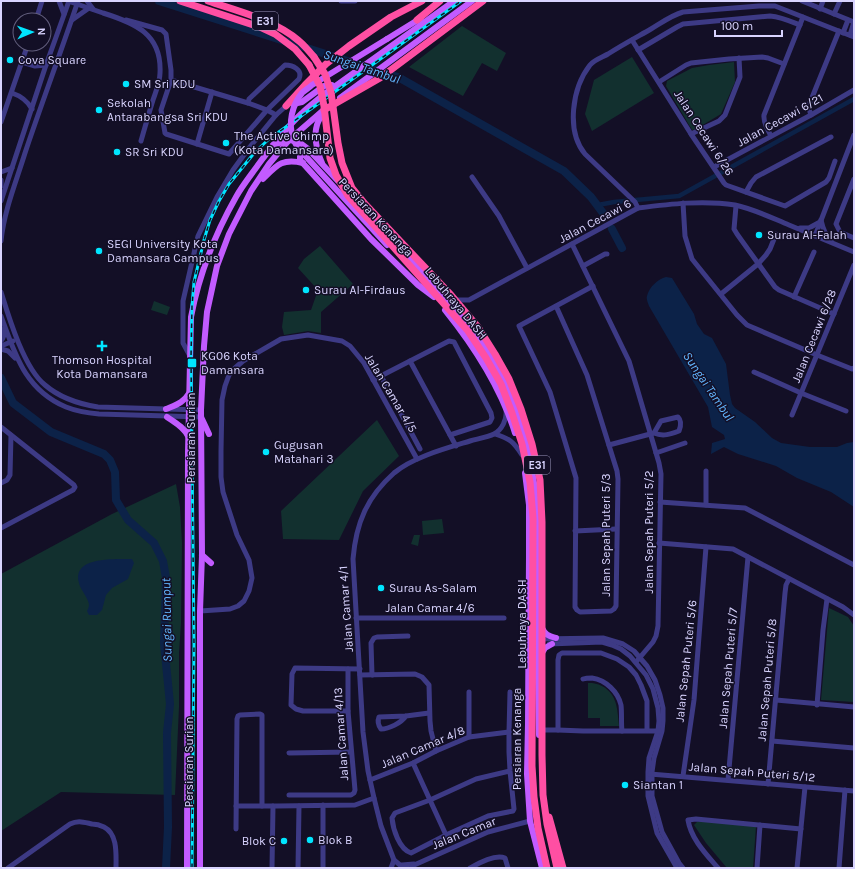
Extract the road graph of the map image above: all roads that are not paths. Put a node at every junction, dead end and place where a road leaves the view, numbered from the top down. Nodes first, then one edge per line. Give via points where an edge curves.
1 (42, 1) edge
2 (59, 1) edge
3 (69, 1) edge
4 (87, 1) edge
5 (180, 1) edge
6 (208, 1) edge
7 (341, 1) edge
8 (355, 1) edge
9 (422, 1) edge
10 (440, 1) edge
11 (448, 1) edge
12 (454, 1) edge
13 (472, 1) edge
14 (483, 1) edge
15 (802, 1) edge
16 (823, 1) edge
17 (840, 1) edge
18 (78, 2) edge
19 (776, 4) edge
20 (91, 9) junction
21 (820, 9) junction
22 (39, 12) edge
23 (834, 14) junction
24 (64, 15) junction
25 (126, 20) junction
26 (417, 20) junction
27 (848, 20) junction
28 (72, 21) junction
29 (801, 21) junction
30 (854, 22) edge
31 (841, 32) junction
32 (852, 36) edge
33 (632, 40) junction
34 (638, 50) junction
35 (25, 52) edge
36 (739, 58) junction
37 (22, 62) junction
38 (784, 64) junction
39 (46, 65) junction
40 (171, 80) junction
41 (659, 82) junction
42 (338, 84) junction
43 (854, 90) edge
44 (212, 92) junction
45 (12, 93) junction
46 (248, 103) junction
47 (286, 106) junction
48 (32, 109) junction
49 (267, 110) junction
50 (324, 110) junction
51 (276, 115) junction
52 (811, 115) junction
53 (1, 122) edge
54 (691, 134) junction
55 (854, 135) edge
56 (771, 136) junction
57 (831, 137) dead end
58 (289, 140) junction
59 (141, 141) dead end
60 (197, 144) junction
61 (272, 145) junction
62 (308, 149) junction
63 (835, 161) dead end
64 (303, 163) junction
65 (323, 166) junction
66 (714, 167) junction
67 (12, 168) junction
68 (1, 172) edge
69 (472, 177) dead end
70 (854, 179) edge
71 (1, 180) edge
72 (1, 186) edge
73 (251, 191) junction
74 (746, 192) junction
75 (1, 201) edge
76 (683, 203) junction
77 (736, 206) junction
78 (638, 208) junction
79 (821, 220) junction
80 (795, 228) junction
81 (776, 234) dead end
82 (815, 236) junction
83 (854, 238) edge
84 (1, 241) edge
85 (572, 244) junction
86 (836, 244) junction
87 (814, 252) dead end
88 (854, 252) edge
89 (607, 254) dead end
90 (758, 264) junction
91 (854, 265) edge
92 (583, 266) junction
93 (527, 268) junction
94 (593, 286) junction
95 (1, 292) edge
96 (721, 294) junction
97 (434, 297) junction
98 (445, 297) junction
99 (794, 297) junction
100 (469, 300) junction
101 (556, 306) junction
102 (834, 314) junction
103 (2, 317) edge
104 (469, 325) junction
105 (18, 340) junction
106 (1, 341) edge
107 (11, 342) junction
108 (1, 346) edge
109 (1, 349) edge
110 (817, 355) junction
111 (190, 356) junction
112 (410, 361) junction
113 (20, 364) junction
114 (854, 368) edge
115 (754, 372) dead end
116 (381, 376) junction
117 (373, 380) junction
118 (190, 392) junction
119 (801, 392) junction
120 (505, 408) junction
121 (166, 409) junction
122 (189, 409) junction
123 (201, 410) junction
124 (846, 410) dead end
125 (792, 415) dead end
126 (167, 417) junction
127 (189, 417) junction
128 (202, 417) junction
129 (1, 427) edge
130 (209, 434) dead end
131 (495, 434) junction
132 (653, 434) junction
133 (11, 435) junction
134 (450, 435) junction
135 (189, 437) junction
136 (685, 443) dead end
137 (609, 445) junction
138 (456, 446) junction
139 (420, 449) dead end
140 (656, 453) junction
141 (522, 454) junction
142 (417, 459) junction
143 (706, 471) dead end
144 (1, 483) edge
145 (660, 502) junction
146 (706, 505) junction
147 (1, 528) edge
148 (616, 530) junction
149 (575, 531) junction
150 (659, 543) junction
151 (706, 547) junction
152 (202, 555) junction
153 (529, 556) junction
154 (748, 557) junction
155 (211, 563) dead end
156 (854, 564) edge
157 (789, 579) junction
158 (538, 593) junction
159 (827, 599) junction
160 (200, 610) junction
161 (854, 615) edge
162 (356, 618) junction
163 (504, 618) dead end
164 (408, 636) dead end
165 (556, 638) junction
166 (537, 642) junction
167 (552, 644) junction
168 (638, 659) junction
169 (348, 669) junction
170 (360, 669) junction
171 (360, 675) junction
172 (372, 675) junction
173 (538, 678) junction
174 (583, 678) dead end
175 (469, 692) dead end
176 (510, 692) dead end
177 (776, 700) junction
178 (817, 704) junction
179 (854, 708) edge
180 (348, 711) junction
181 (429, 713) junction
182 (406, 716) junction
183 (528, 724) junction
184 (538, 730) junction
185 (558, 730) junction
186 (647, 730) junction
187 (622, 731) junction
188 (660, 731) junction
189 (509, 732) junction
190 (469, 737) junction
191 (772, 741) junction
192 (854, 748) edge
193 (436, 751) junction
194 (351, 752) junction
195 (289, 753) dead end
196 (413, 762) junction
197 (510, 772) junction
198 (650, 774) junction
199 (683, 776) junction
200 (370, 780) junction
201 (728, 780) junction
202 (768, 784) junction
203 (805, 787) junction
204 (845, 790) junction
205 (854, 791) edge
206 (289, 795) dead end
207 (374, 798) junction
208 (430, 800) junction
209 (323, 805) junction
210 (236, 806) junction
211 (262, 806) junction
212 (273, 806) junction
213 (299, 806) junction
214 (549, 817) junction
215 (530, 821) junction
216 (760, 825) junction
217 (236, 829) dead end
218 (801, 829) junction
219 (446, 834) junction
220 (394, 860) junction
221 (414, 864) junction
222 (200, 866) edge
223 (8, 868) edge
224 (116, 868) edge
225 (186, 868) edge
226 (272, 868) edge
227 (298, 868) edge
228 (322, 868) edge
229 (391, 868) edge
230 (407, 868) edge
231 (470, 868) edge
232 (508, 868) edge
233 (542, 868) edge
234 (547, 868) edge
235 (557, 868) edge
236 (563, 868) edge
237 (677, 868) edge
238 (684, 868) edge
239 (718, 868) edge
240 (757, 868) edge
241 (797, 868) edge
242 (839, 868) edge

1 - 22 street
2 - 24 street
3 - 18 street
3 - 24 street
4 - 20 street
5 - 234 highway, Lebuhraya DASH / E31, bridge via 275,34 295,49 309,65 320,86 330,158 348,196 468,331 501,384 522,444 530,482 533,518 532,766 538,828
6 - 235 highway, Lebuhraya DASH / E31, bridge via 282,28 314,57 325,74 331,92 342,163 352,188 474,322 509,379 532,444 540,480 543,795
7 - 8 street
9 - 47 highway via 392,17 326,64
10 - 26 highway
11 - 26 main road, Persiaran Kenanga
12 - 42 main road, Persiaran Surian
13 - 50 main road, Persiaran Surian
14 - 50 highway via 380,78
15 - 21 street
16 - 21 street
17 - 23 street
18 - 20 street
18 - 28 street
19 - 29 street
19 - 33 street via 678,13
20 - 25 street
20 - 28 street
21 - 23 street
23 - 27 street
24 - 39 street
25 - 40 street via 162,30 166,34
25 - 59 street via 151,38 159,59 158,84
26 - 97 main road, Persiaran Kenanga, bridge via 303,93 292,111 291,120 292,132 299,150
27 - 30 street
27 - 31 street
28 - 84 street via 7,210
29 - 31 street
29 - 34 street via 770,16 683,24
29 - 38 street
30 - 32 street
31 - 32 street
31 - 52 street via 809,105
33 - 34 street, Jalan Cecawi 6/26
33 - 78 street via 591,64 578,86 574,130 585,154 634,200
34 - 41 street, Jalan Cecawi 6/26
35 - 37 street
36 - 38 street via 762,57
36 - 41 street via 691,63
36 - 54 street via 740,77 725,115 719,121
37 - 39 street via 35,66
37 - 45 street
38 - 56 street via 763,120
39 - 48 street
40 - 44 street
40 - 60 street via 161,110 165,133
41 - 54 street, Jalan Cecawi 6/26
42 - 47 main road via 324,86 302,102
42 - 61 main road, Persiaran Surian via 303,112
43 - 52 street, Jalan Cecawi 6/21
44 - 46 street
44 - 60 street
45 - 48 street via 28,101
45 - 53 street
46 - 49 street
46 - 49 street via 249,99 285,65 297,69 300,77
47 - 51 street
48 - 67 street
49 - 51 street
49 - 60 street via 229,154
50 - 58 main road, Persiaran Surian
50 - 65 main road via 315,134 316,148
51 - 111 street via 230,175 216,197 198,236 183,300 183,343
52 - 56 street, Jalan Cecawi 6/21
54 - 66 street, Jalan Cecawi 6/26
55 - 79 street
56 - 66 street, Jalan Cecawi 6/21
57 - 74 street via 756,177
58 - 61 main road
58 - 62 main road
58 - 73 main road, Persiaran Surian
61 - 111 main road, Persiaran Surian via 236,197 207,258 191,317
62 - 64 main road via 303,150 300,155
62 - 65 main road, Persiaran Kenanga
63 - 74 street, Jalan Cecawi 6/26 via 827,181 784,206
64 - 73 main road via 294,161 276,166
64 - 97 main road via 371,239 418,285
65 - 98 main road, Persiaran Kenanga
66 - 74 street, Jalan Cecawi 6/26 via 726,185
67 - 68 street
67 - 75 street
69 - 93 street via 499,216
70 - 83 street via 836,224 840,232
71 - 72 street
73 - 123 main road, Persiaran Surian via 229,234 207,312
76 - 77 street, Jalan Cecawi 6
76 - 78 street, Jalan Cecawi 6
76 - 96 street via 684,236 692,259
77 - 80 street, Jalan Cecawi 6 via 759,212
77 - 90 street via 734,229
78 - 85 street, Jalan Cecawi 6
79 - 80 street via 809,228
79 - 82 street
79 - 86 street via 826,235
80 - 82 street, Jalan Cecawi 6
81 - 90 street via 770,249
82 - 86 street, Jalan Cecawi 6
85 - 92 street, Jalan Sepah Puteri 5/2
85 - 93 street, Jalan Cecawi 6
86 - 88 street, Jalan Cecawi 6
87 - 99 street
89 - 92 street
90 - 96 street
90 - 99 street via 774,287
91 - 102 street, Jalan Cecawi 6/28
92 - 94 street, Jalan Sepah Puteri 5/2
93 - 100 street, Jalan Cecawi 6
94 - 101 street
94 - 132 street, Jalan Sepah Puteri 5/2 via 629,361
95 - 105 street
96 - 110 street via 747,325
97 - 120 main road, Persiaran Kenanga via 477,354
98 - 100 street
98 - 104 main road, Persiaran Kenanga
99 - 102 street
100 - 104 street via 465,311
101 - 137 street, Jalan Sepah Puteri 5/3 via 587,375
101 - 149 street, Jalan Sepah Puteri 5/3 via 519,326 550,392 576,478
102 - 110 street, Jalan Cecawi 6/28
103 - 106 street via 5,333
103 - 107 street
104 - 158 main road, Persiaran Kenanga via 485,346 503,379 521,424 530,458 538,515
105 - 107 street
105 - 121 street via 35,374 54,392 71,400 98,407
107 - 108 street
107 - 113 street
109 - 113 street via 8,350
110 - 114 street
110 - 119 street, Jalan Cecawi 6/28
111 - 118 main road, Persiaran Surian
112 - 116 street
112 - 134 street
112 - 134 street via 448,341 454,342 492,418 490,422
113 - 126 street via 38,391 67,408 87,413
115 - 119 street
116 - 117 street
116 - 139 street
117 - 142 street, Jalan Camar 4/5
117 - 160 street, Jalan Camar 4/5 via 364,363 345,342 308,335 281,339 243,361 229,375 222,400 221,477 237,535 250,560 252,578 249,591 238,606 230,609
118 - 121 main road via 179,404
118 - 122 main road, Persiaran Surian
119 - 124 street
119 - 125 street, Jalan Cecawi 6/28
120 - 131 street via 505,422
120 - 141 main road, Persiaran Kenanga
121 - 122 street
122 - 123 street
122 - 127 main road, Persiaran Surian
123 - 128 main road, Persiaran Surian
126 - 127 street
126 - 135 main road via 182,427
127 - 128 street
127 - 135 main road, Persiaran Surian
128 - 130 main road
128 - 152 main road, Persiaran Surian
129 - 133 street
131 - 138 street, Jalan Camar 4/1
131 - 141 street via 511,440
132 - 132 street via 661,421 674,417 680,419 679,431 665,435
132 - 137 street
132 - 140 street, Jalan Sepah Puteri 5/2
133 - 144 street via 10,475
133 - 147 street via 75,487
134 - 138 street
135 - 225 main road, Persiaran Surian
136 - 140 street
137 - 148 street, Jalan Sepah Puteri 5/3 via 617,471
138 - 142 street, Jalan Camar 4/1
140 - 145 street, Jalan Sepah Puteri 5/2 via 661,474
141 - 153 main road, Persiaran Kenanga via 529,505
142 - 162 street, Jalan Camar 4/1 via 395,472 368,504 361,518 355,536 353,559
143 - 146 street
145 - 146 street
145 - 150 street, Jalan Sepah Puteri 5/2
146 - 156 street via 745,508
148 - 149 street
148 - 149 street, Jalan Sepah Puteri 5/3 via 616,606 611,611 580,612 575,607
150 - 151 street
150 - 168 street, Jalan Sepah Puteri 5/2 via 658,626 653,642
151 - 154 street via 733,549
151 - 199 street, Jalan Sepah Puteri 5/6 via 694,700
152 - 155 main road
152 - 160 main road, Persiaran Surian
153 - 166 main road via 532,632
153 - 183 main road, Persiaran Kenanga
154 - 157 street
154 - 201 street, Jalan Sepah Puteri 5/7
157 - 159 street
157 - 177 street, Jalan Sepah Puteri 5/8 via 785,593
158 - 165 main road via 541,628 548,636
158 - 166 main road, Persiaran Kenanga
159 - 161 street
159 - 178 street
160 - 222 main road, Persiaran Surian
162 - 163 street, Jalan Camar 4/6
162 - 170 street, Jalan Camar 4/1
164 - 172 street via 377,637 372,640
165 - 166 street
165 - 168 street via 603,638 623,644 634,651
166 - 167 street
166 - 173 main road, Persiaran Kenanga
166 - 183 main road via 532,649
167 - 168 street via 602,642
167 - 173 main road via 543,650
168 - 188 street via 653,689
169 - 170 street
169 - 180 street, Jalan Camar 4/13
169 - 180 street via 295,668 292,674 291,701 294,708 303,711
170 - 171 street, Jalan Camar 4/1
171 - 172 street
171 - 200 street, Jalan Camar 4/1 via 363,732
172 - 181 street via 415,674 422,677 429,685
173 - 184 main road, Persiaran Kenanga
174 - 187 street via 599,680 613,689 621,706
175 - 190 street
176 - 189 street
177 - 178 street
177 - 191 street, Jalan Sepah Puteri 5/8
178 - 179 street
180 - 194 street, Jalan Camar 4/13
181 - 182 street
181 - 193 street
182 - 182 street via 380,717 379,726 385,729 402,721
183 - 215 main road, Persiaran Kenanga via 526,774
184 - 185 street
184 - 214 main road, Persiaran Kenanga via 542,778
185 - 186 street via 559,655 601,653 617,659 636,675 647,701
185 - 187 street
186 - 187 street
186 - 188 street
188 - 198 street via 649,758
189 - 190 street, Jalan Camar 4/8
189 - 197 street
190 - 193 street, Jalan Camar 4/8
191 - 192 street
191 - 202 street, Jalan Sepah Puteri 5/8
193 - 196 street, Jalan Camar 4/8
194 - 195 street
194 - 206 street, Jalan Camar 4/13 via 355,790 350,795
196 - 200 street, Jalan Camar 4/8
196 - 208 street
197 - 208 street via 476,778
197 - 219 street via 513,811 488,816
198 - 199 street, Jalan Sepah Puteri 5/12
198 - 237 street via 648,796 657,833
198 - 238 street via 652,796 662,832
199 - 201 street, Jalan Sepah Puteri 5/12
200 - 207 street, Jalan Camar 4/1
201 - 202 street, Jalan Sepah Puteri 5/12
202 - 203 street, Jalan Sepah Puteri 5/12
203 - 204 street, Jalan Sepah Puteri 5/12
203 - 218 street
204 - 205 street, Jalan Sepah Puteri 5/12
204 - 242 street
207 - 209 street via 355,805
207 - 220 street, Jalan Camar 4/1
208 - 219 street
208 - 219 street via 393,815 392,822 401,845 411,853
209 - 213 street
209 - 228 street
210 - 211 street
210 - 211 street via 238,716 260,714 263,718
210 - 217 street
211 - 212 street
212 - 213 street
212 - 226 street
213 - 227 street
214 - 235 main road, Persiaran Kenanga
214 - 236 highway
215 - 221 street, Jalan Camar via 488,832
215 - 233 main road, Persiaran Kenanga
216 - 218 street
216 - 239 street via 688,820 698,845
216 - 240 street
218 - 241 street
220 - 221 street via 402,865
220 - 229 street
221 - 230 street, Jalan Camar
223 - 224 street via 70,824 79,821 105,827 110,833 114,840
231 - 232 street via 498,856 505,858

